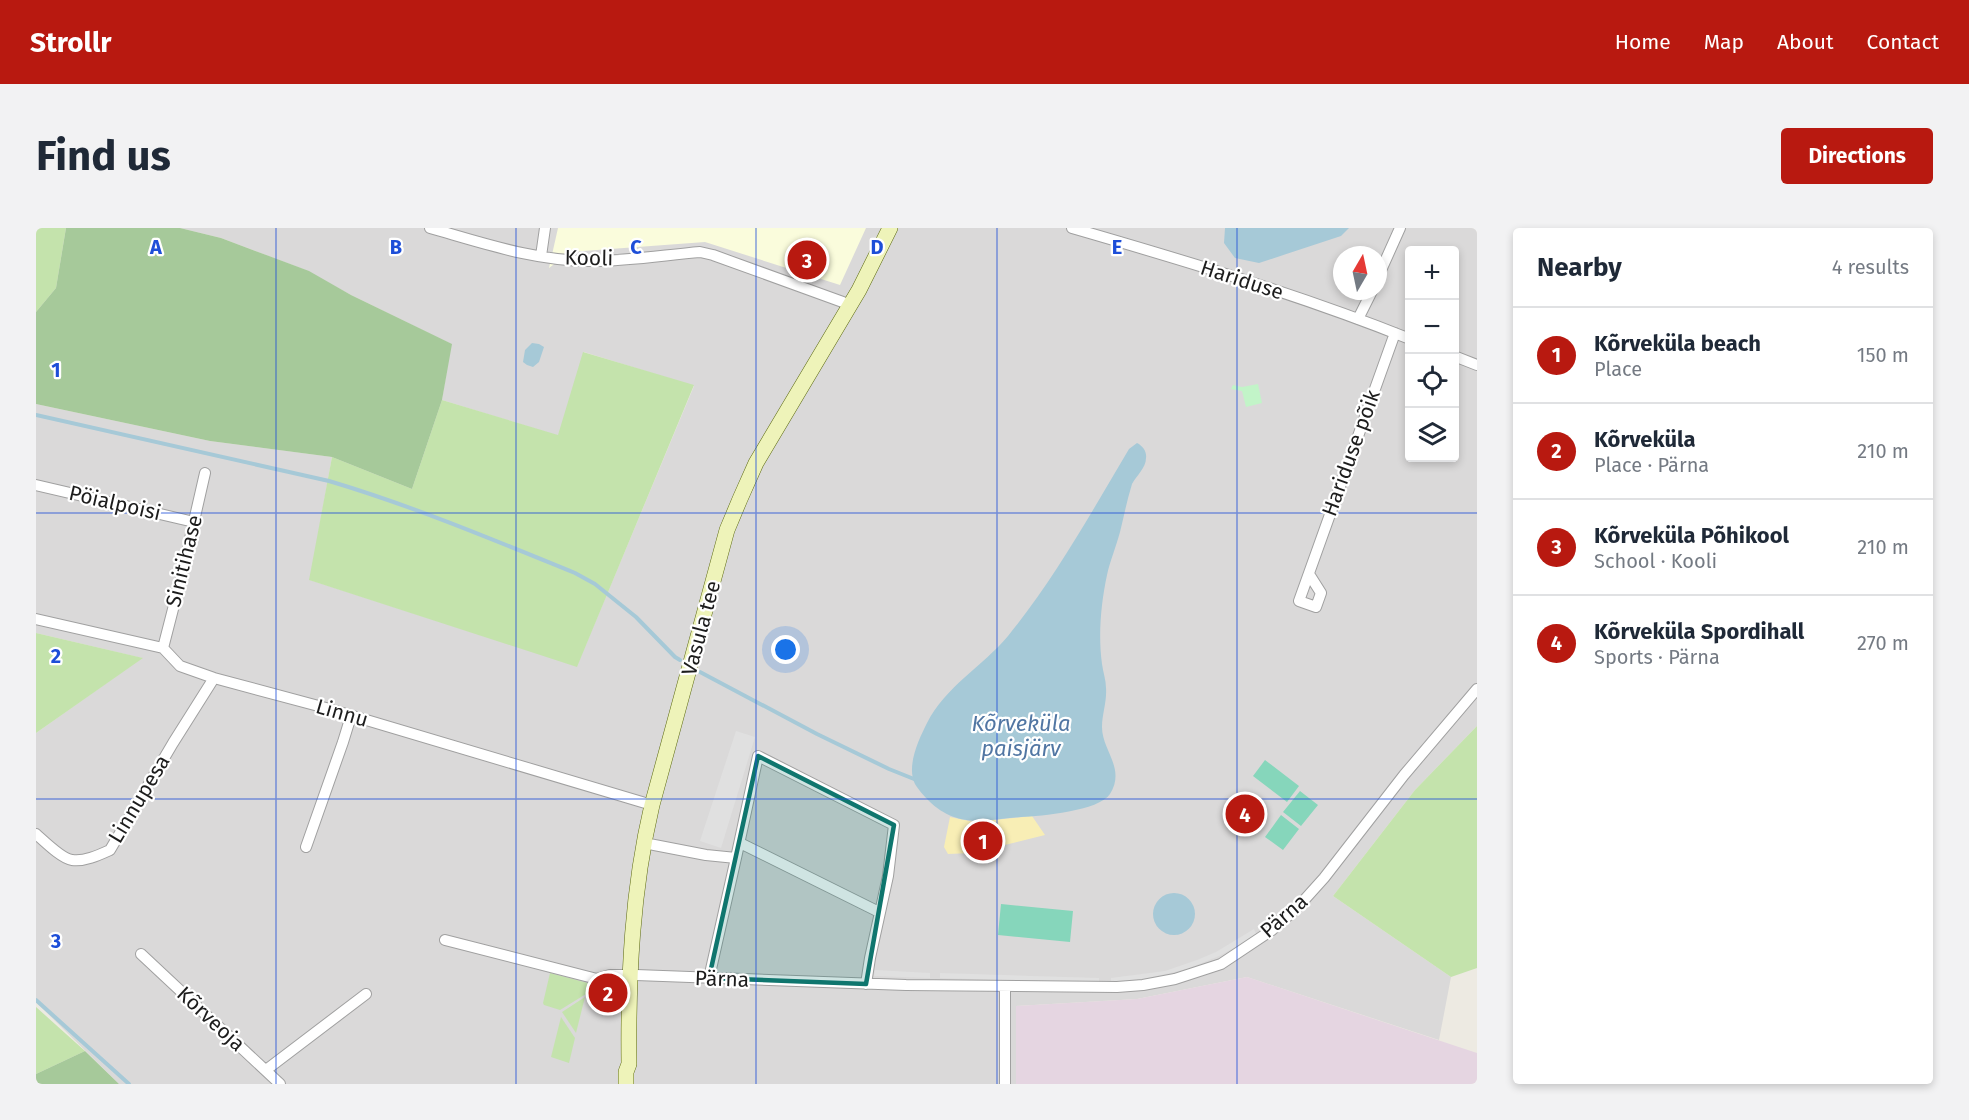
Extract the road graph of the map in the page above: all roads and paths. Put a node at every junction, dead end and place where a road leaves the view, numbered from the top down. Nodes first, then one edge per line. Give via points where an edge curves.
1 (430, 228) edge
2 (545, 228) edge
3 (890, 228) edge
4 (1072, 228) edge
5 (1400, 228) edge
6 (541, 256) junction
7 (1387, 257) edge
8 (1368, 300) edge
9 (850, 305) junction
10 (1358, 319) junction
11 (1395, 333) junction
12 (1405, 337) edge
13 (1459, 358) edge
14 (1477, 365) edge
15 (205, 473) dead end
16 (36, 485) edge
17 (194, 522) junction
18 (1309, 574) dead end
19 (36, 620) edge
20 (163, 648) junction
21 (214, 678) junction
22 (1477, 689) edge
23 (351, 716) junction
24 (652, 805) junction
25 (36, 834) edge
26 (644, 843) junction
27 (740, 843) junction
28 (306, 847) dead end
29 (736, 858) junction
30 (879, 912) junction
31 (445, 940) dead end
32 (141, 954) dead end
33 (629, 975) junction
34 (709, 978) junction
35 (866, 984) junction
36 (1005, 987) junction
37 (366, 994) dead end
38 (629, 1064) junction
39 (266, 1070) junction
40 (280, 1084) edge
41 (626, 1084) edge
42 (634, 1084) edge
43 (1005, 1084) edge

1 - 6 street, Kooli
2 - 6 street
3 - 9 street, Vasula tee
4 - 10 street, Hariduse
5 - 7 street
6 - 9 street, Kooli via 593,261 700,252 729,259
8 - 10 street
9 - 24 street, Vasula tee via 756,463 727,530
10 - 11 street, Hariduse
11 - 12 street, Hariduse
11 - 18 street, Hariduse põik
13 - 14 street
15 - 17 street, Sinitihase
16 - 17 street, Pöialpoisi
17 - 20 street, Sinitihase
19 - 20 street, Linnu
20 - 21 street, Linnu via 180,666
21 - 23 street, Linnu
21 - 25 street, Linnupesa via 110,850 71,860
22 - 36 street, Pärna via 1297,908 1221,964 1143,985
23 - 24 street, Linnu
23 - 28 street
24 - 26 street, Vasula tee
26 - 29 street
26 - 33 street, Vasula tee
27 - 29 street
27 - 30 street
27 - 30 street via 758,756 894,825
29 - 34 street
30 - 35 street
31 - 33 street, Pärna via 597,979
32 - 39 street, Kõrveoja
33 - 34 street, Pärna
33 - 38 street, Vasula tee
34 - 35 street, Pärna
35 - 36 street, Pärna
36 - 43 street
37 - 39 street
38 - 41 street, Vasula tee
38 - 42 street, Vasula tee
39 - 40 street, Kõrveoja

